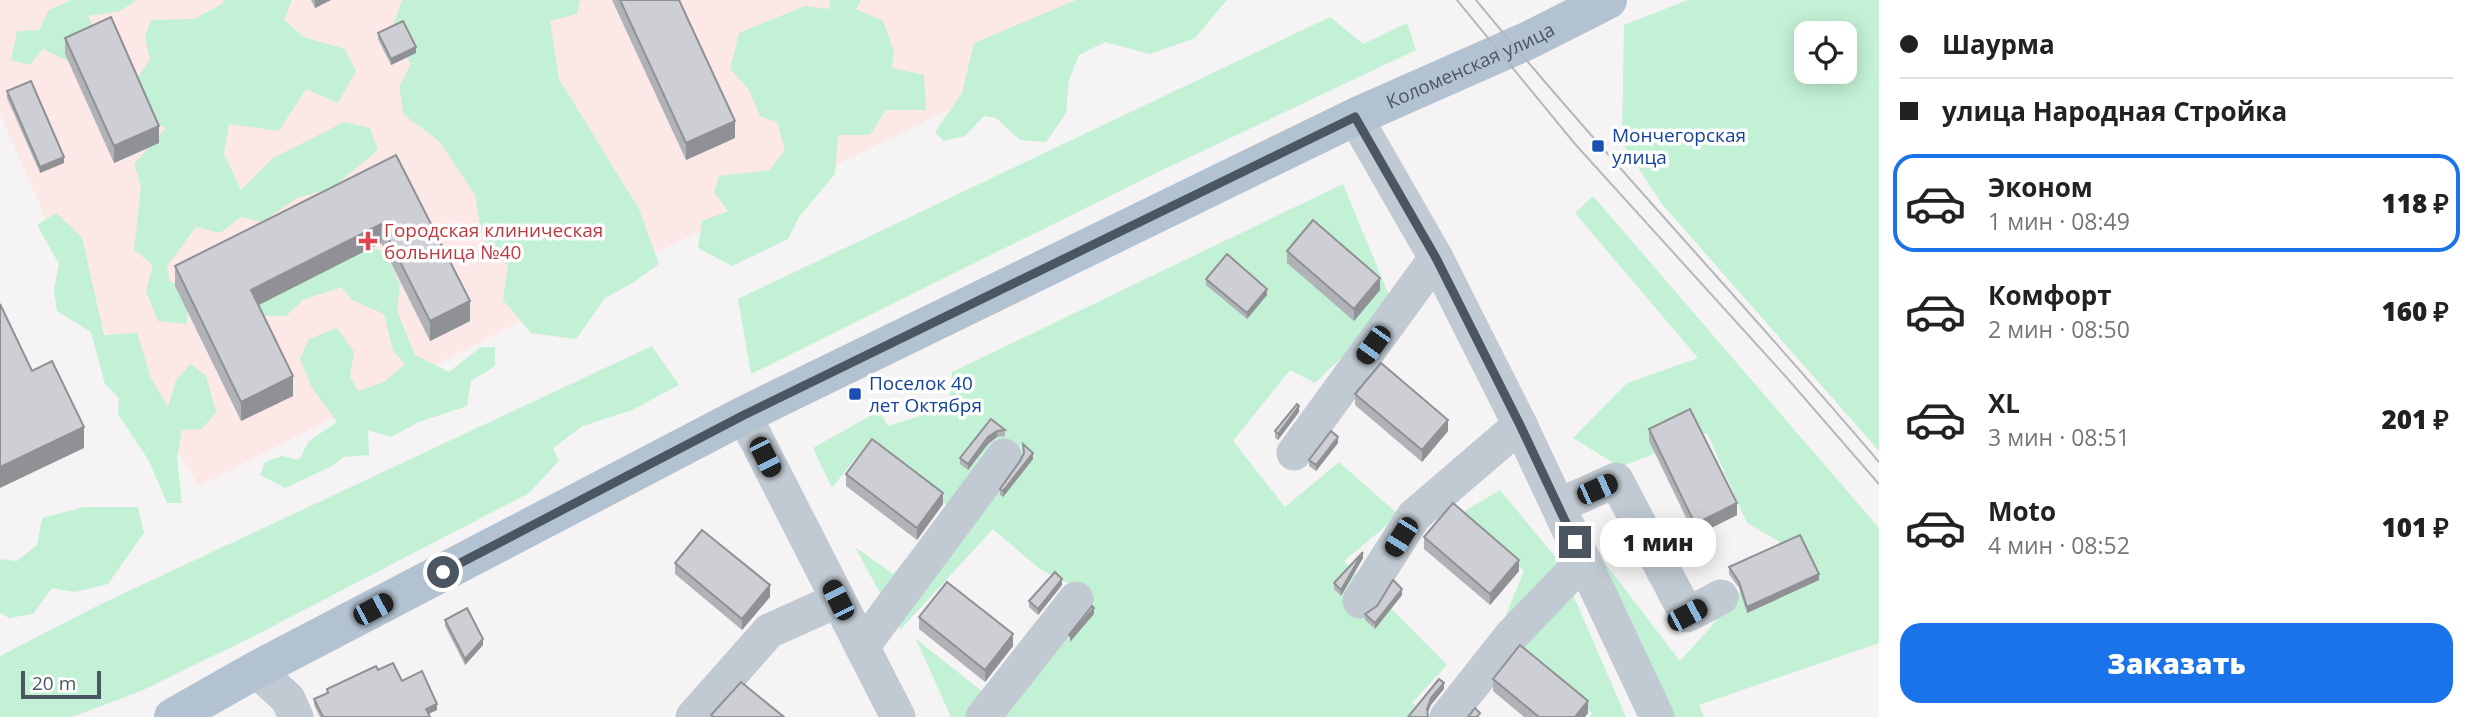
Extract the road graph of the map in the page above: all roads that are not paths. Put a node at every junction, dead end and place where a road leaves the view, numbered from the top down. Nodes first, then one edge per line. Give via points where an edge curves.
1 (1608, 0) edge
2 (1355, 117) junction
3 (1436, 258) junction
4 (744, 415) junction
5 (1520, 425) junction
6 (1294, 453) dead end
7 (1004, 456) dead end
8 (1558, 506) junction
9 (1584, 560) junction
10 (1721, 597) dead end
11 (1076, 599) dead end
12 (838, 600) junction
13 (1360, 601) dead end
14 (862, 647) junction
15 (256, 670) junction
16 (1646, 711) edge
17 (173, 717) edge
18 (296, 717) edge
19 (693, 717) edge
20 (898, 717) edge
21 (983, 717) edge
22 (1447, 717) edge

1 - 2 main road, Коломенская улица
2 - 3 street
2 - 4 main road, Коломенская улица
3 - 5 street
3 - 6 street
4 - 12 street
4 - 15 main road, Коломенская улица
5 - 8 street
5 - 13 street via 1415,516
7 - 14 street
8 - 9 street
8 - 10 street via 1616,480 1687,615
9 - 16 street
9 - 22 street via 1511,636
11 - 21 street
12 - 14 street
12 - 19 street via 769,631
14 - 20 street
15 - 17 main road, Коломенская улица
15 - 18 street via 288,699

